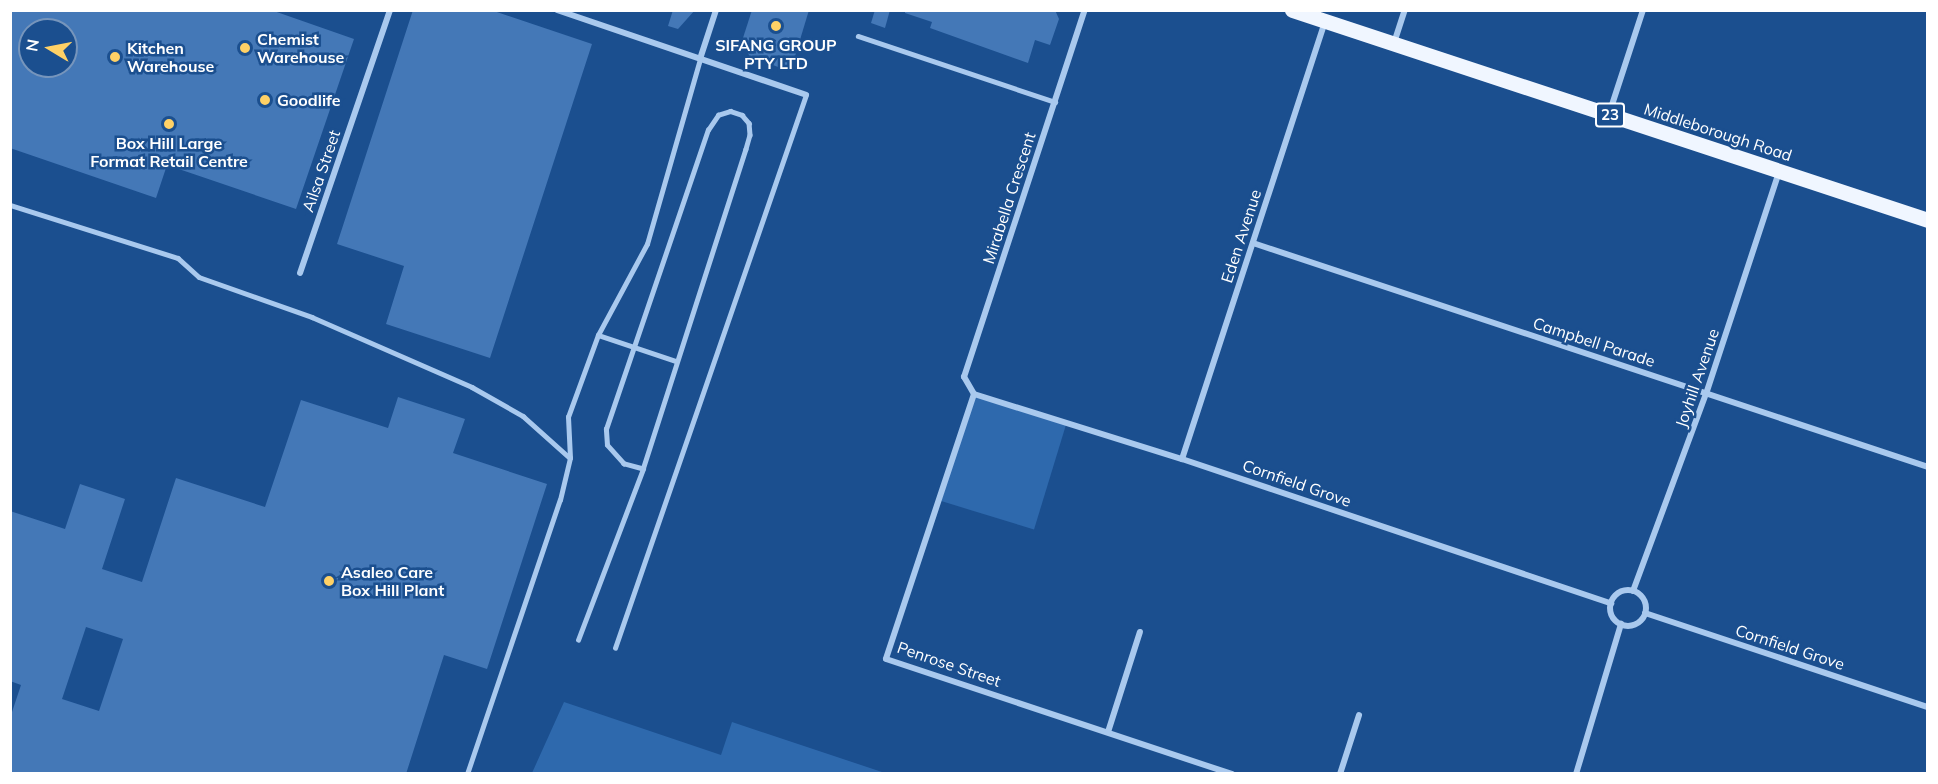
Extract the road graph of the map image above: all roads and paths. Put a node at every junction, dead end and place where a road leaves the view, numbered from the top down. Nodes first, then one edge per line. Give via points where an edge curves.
1 (390, 10) edge
2 (557, 10) edge
3 (716, 10) edge
4 (1085, 10) edge
5 (1292, 10) edge
6 (1405, 10) edge
7 (1643, 10) edge
8 (1325, 21) junction
9 (858, 36) dead end
10 (1394, 44) junction
11 (700, 59) junction
12 (806, 95) joint
13 (1054, 102) junction
14 (1609, 114) junction
15 (1780, 171) junction
16 (10, 205) edge
17 (1928, 220) edge
18 (1253, 243) junction
19 (300, 273) dead end
20 (598, 335) junction
21 (634, 348) junction
22 (676, 361) junction
23 (974, 394) junction
24 (1706, 394) junction
25 (570, 458) junction
26 (1182, 459) junction
27 (1928, 467) edge
28 (643, 469) junction
29 (1633, 591) junction
30 (1611, 603) junction
31 (1645, 613) junction
32 (1621, 624) junction
33 (1140, 632) dead end
34 (578, 640) dead end
35 (615, 648) dead end
36 (1928, 707) edge
37 (1359, 715) dead end
38 (1108, 732) junction
39 (467, 774) edge
40 (1232, 774) edge
41 (1340, 774) edge
42 (1576, 774) edge

1 - 19 street, Ailsa Street
2 - 11 street
3 - 11 street
4 - 13 street, Mirabella Crescent
5 - 8 main road, Middleborough Road / 23
6 - 10 street
7 - 14 street
8 - 10 main road, Middleborough Road / 23
8 - 18 street, Eden Avenue
9 - 13 lane
10 - 14 main road, Middleborough Road / 23
11 - 12 street
11 - 20 lane via 647,244
12 - 35 lane
13 - 23 street, Mirabella Crescent via 964,377
14 - 15 main road, Middleborough Road / 23
15 - 17 main road, Middleborough Road / 23
15 - 24 street, Joyhill Avenue
16 - 25 lane via 178,258 199,277 312,317 472,387 523,416
18 - 24 street, Campbell Parade
18 - 26 street, Eden Avenue
20 - 21 lane
20 - 25 lane via 568,417
21 - 22 lane
21 - 22 lane via 708,130 718,115 730,111 742,115 749,123 750,135
21 - 28 lane via 606,429 607,444 624,464
22 - 28 lane
23 - 26 street, Cornfield Grove
23 - 38 street, Penrose Street via 886,658
24 - 27 street, Campbell Parade
24 - 29 street, Joyhill Avenue
25 - 39 lane via 560,500
26 - 30 street, Cornfield Grove
28 - 34 lane
29 - 30 street via 1619,592
29 - 31 street via 1644,602
30 - 32 street via 1610,611
31 - 32 street via 1635,624
31 - 36 street, Cornfield Grove
32 - 42 street
33 - 38 street
37 - 41 street
38 - 40 street, Penrose Street

